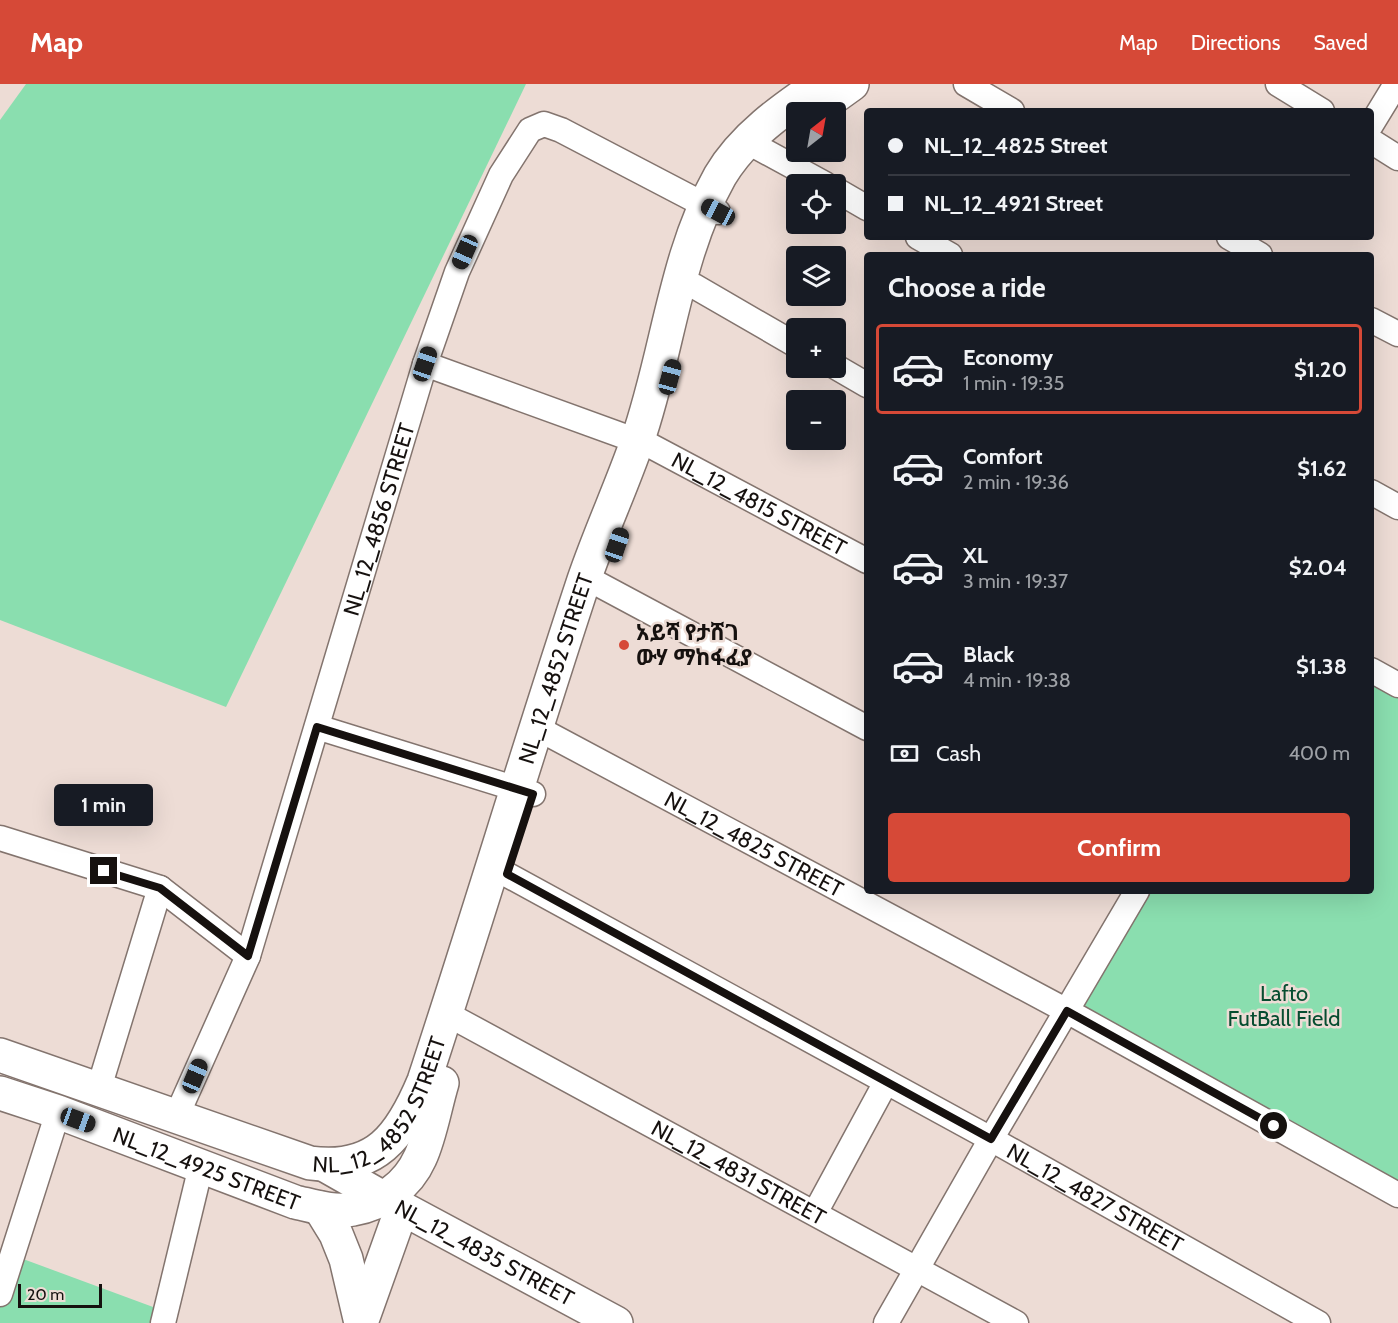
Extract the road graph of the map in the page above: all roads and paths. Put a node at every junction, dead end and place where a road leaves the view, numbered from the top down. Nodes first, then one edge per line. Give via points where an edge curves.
1 (820, 84) edge
2 (852, 84) edge
3 (966, 84) edge
4 (1278, 84) edge
5 (1396, 84) edge
6 (827, 102) edge
7 (1007, 108) edge
8 (1317, 108) edge
9 (1374, 120) edge
10 (786, 129) edge
11 (1374, 143) edge
12 (754, 145) junction
13 (1398, 158) edge
14 (807, 174) edge
15 (846, 196) edge
16 (864, 206) edge
17 (711, 209) junction
18 (923, 240) edge
19 (1234, 240) edge
20 (945, 252) edge
21 (1255, 252) edge
22 (687, 284) junction
23 (1374, 325) edge
24 (1398, 334) edge
25 (786, 339) edge
26 (425, 364) junction
27 (846, 373) edge
28 (864, 383) edge
29 (644, 443) junction
30 (1374, 494) edge
31 (1398, 507) edge
32 (864, 559) edge
33 (595, 581) junction
34 (1374, 672) edge
35 (1398, 685) edge
36 (864, 726) edge
37 (317, 727) junction
38 (545, 731) junction
39 (525, 792) junction
40 (0, 838) edge
41 (500, 870) junction
42 (160, 888) junction
43 (1135, 894) edge
44 (248, 956) junction
45 (1067, 1011) junction
46 (453, 1018) junction
47 (0, 1055) edge
48 (886, 1082) junction
49 (99, 1088) junction
50 (0, 1093) edge
51 (58, 1112) junction
52 (177, 1115) junction
53 (991, 1139) junction
54 (325, 1165) junction
55 (201, 1166) junction
56 (1398, 1195) edge
57 (393, 1203) junction
58 (320, 1208) junction
59 (815, 1213) junction
60 (916, 1268) junction
61 (0, 1294) edge
62 (606, 1320) edge
63 (163, 1323) edge
64 (361, 1323) edge
65 (886, 1323) edge
66 (1016, 1323) edge
67 (1318, 1323) edge

1 - 12 main road, NL_12_4852 STREET via 776,116
2 - 6 main road
3 - 7 street
4 - 8 street
5 - 9 street
10 - 12 main road, NL_12_4852 STREET
11 - 13 street
12 - 14 street
12 - 17 main road, NL_12_4852 STREET via 738,179
15 - 16 street
17 - 22 main road, NL_12_4852 STREET
17 - 26 street, NL_12_4856 STREET via 561,130 544,124 530,130 501,175 461,261
18 - 20 street
19 - 21 street
22 - 25 street
22 - 29 main road, NL_12_4852 STREET
23 - 24 street
26 - 29 street, NL_12_4815 STREET
26 - 37 street, NL_12_4856 STREET
27 - 28 street
29 - 32 street, NL_12_4815 STREET
29 - 33 main road, NL_12_4852 STREET
30 - 31 street
33 - 36 street
33 - 38 main road, NL_12_4852 STREET
34 - 35 street
37 - 39 street
37 - 44 street, NL_12_4856 STREET
38 - 39 main road, NL_12_4852 STREET
38 - 45 street, NL_12_4825 STREET
39 - 41 main road, NL_12_4852 STREET
40 - 42 street
41 - 46 main road, NL_12_4852 STREET via 486,943
41 - 48 street, NL_12_4827 STREET
42 - 44 street
42 - 49 street
43 - 45 street
44 - 52 street, NL_12_4856 STREET
45 - 53 street
45 - 56 street, NL_12_4825 STREET
46 - 54 main road, NL_12_4852 STREET via 411,1112 397,1133 362,1160
46 - 57 main road, NL_12_4852 STREET via 420,1158
46 - 59 street, NL_12_4831 STREET
47 - 49 main road, NL_12_4925 STREET
48 - 53 street, NL_12_4827 STREET
48 - 59 street
49 - 52 main road, NL_12_4925 STREET
50 - 51 main road, NL_12_4925 STREET
51 - 55 main road, NL_12_4925 STREET
51 - 61 street
52 - 54 main road, NL_12_4925 STREET
53 - 60 street
53 - 67 street, NL_12_4827 STREET
54 - 57 main road, NL_12_4852 STREET
55 - 58 main road, NL_12_4925 STREET
55 - 63 street
57 - 58 main road, NL_12_4925 STREET via 352,1210
57 - 62 main road, NL_12_4835 STREET
57 - 64 main road
58 - 64 main road via 346,1259
59 - 60 street, NL_12_4831 STREET
60 - 65 street
60 - 66 street, NL_12_4831 STREET

